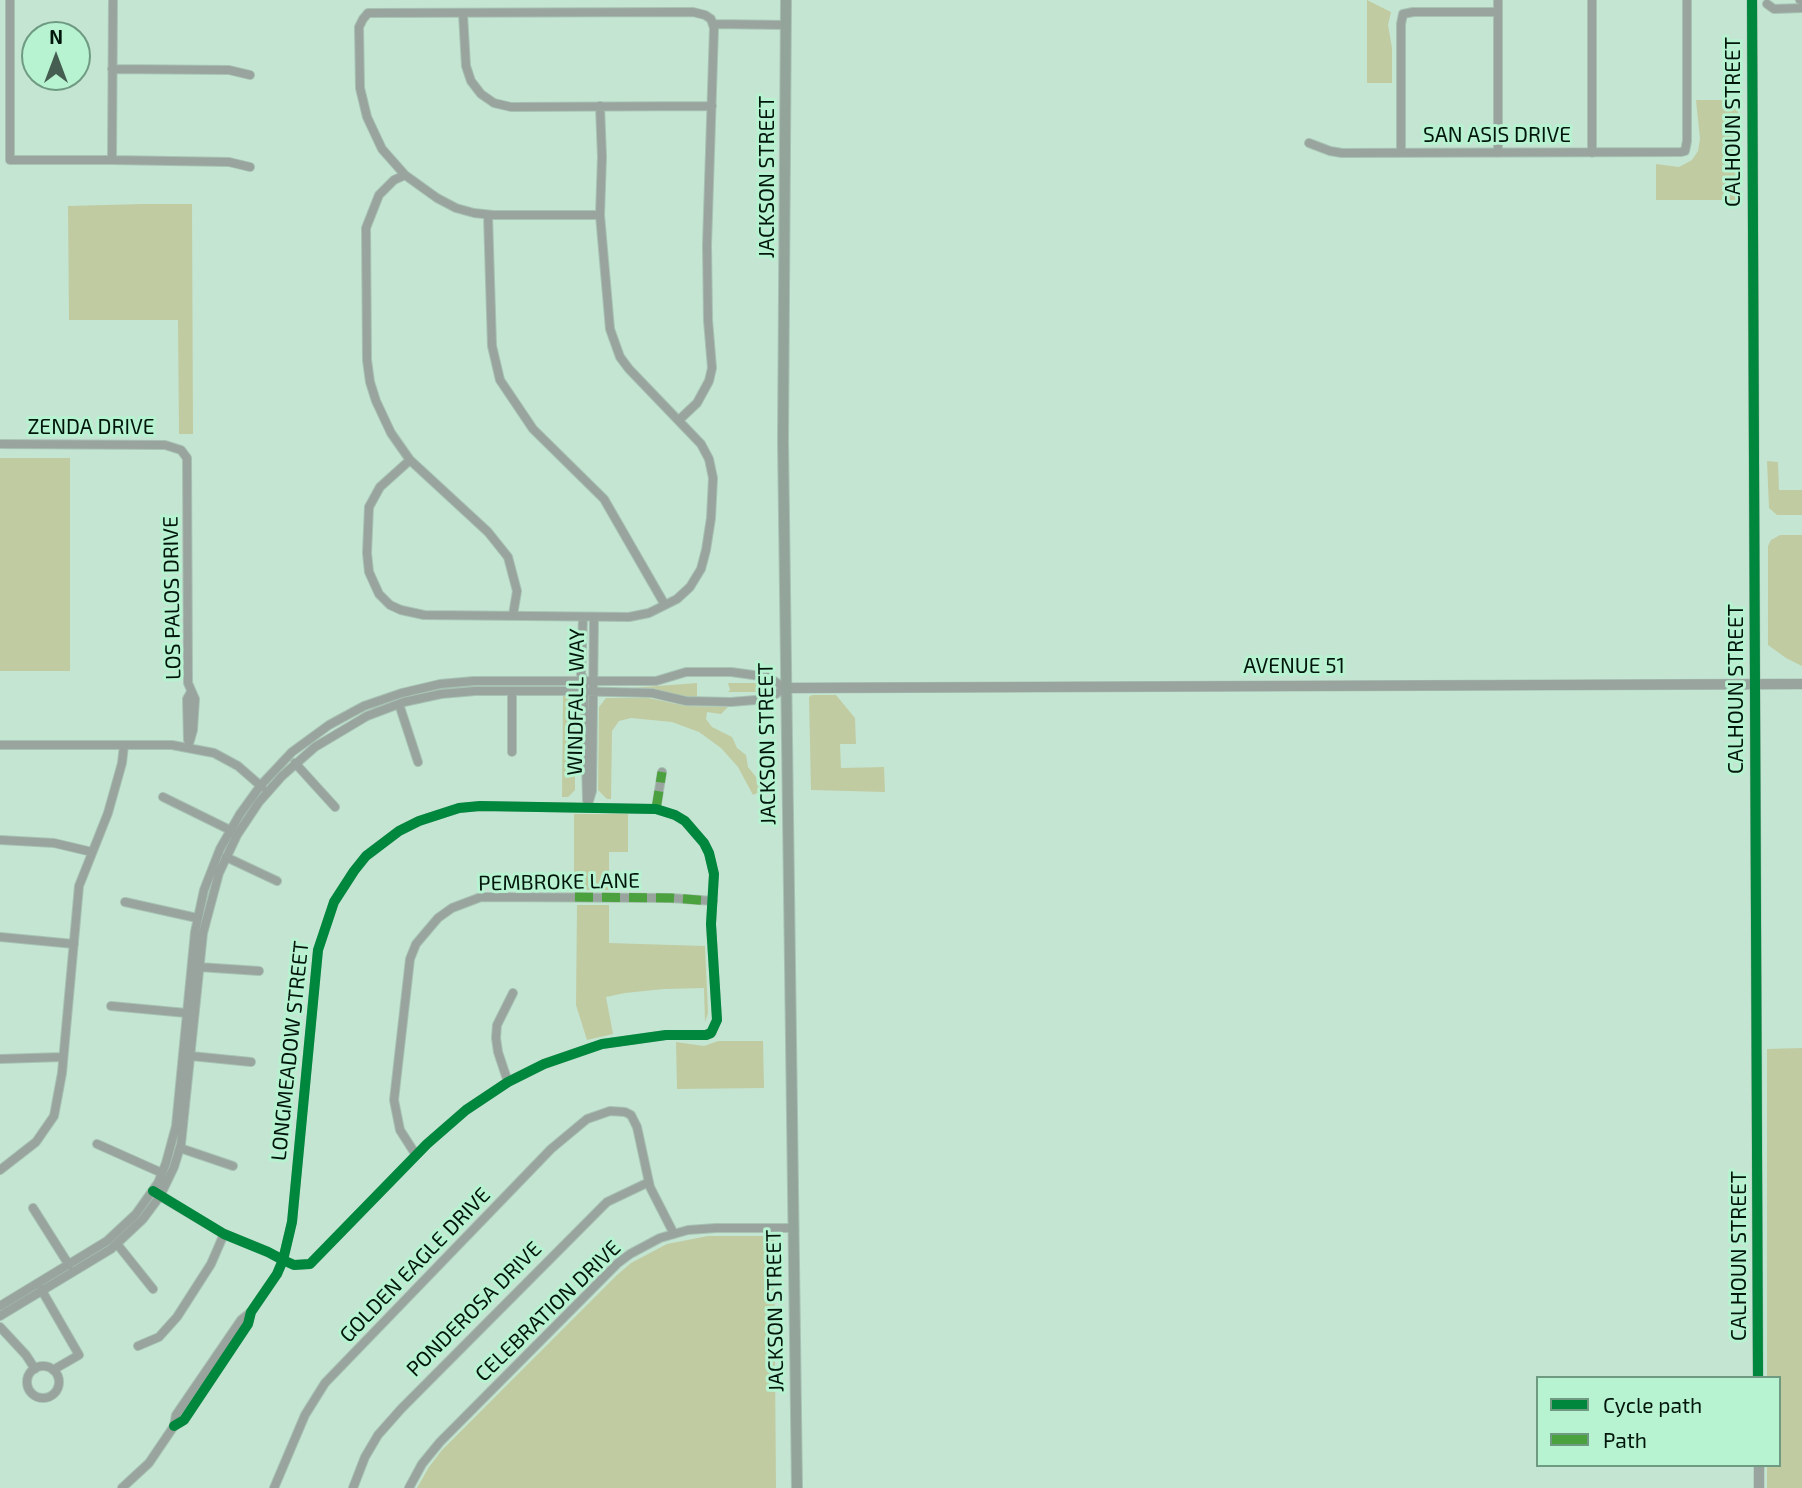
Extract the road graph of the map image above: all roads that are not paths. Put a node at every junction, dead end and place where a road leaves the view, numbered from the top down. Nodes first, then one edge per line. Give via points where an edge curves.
1 (10, 0) edge
2 (113, 0) edge
3 (786, 0) edge
4 (1498, 0) edge
5 (1592, 0) edge
6 (1687, 0) edge
7 (1752, 2) edge
8 (1770, 2) edge
9 (1802, 8) edge
10 (1498, 12) junction
11 (463, 14) junction
12 (713, 24) junction
13 (786, 25) junction
14 (0, 68) edge
15 (10, 68) junction
16 (113, 69) junction
17 (250, 75) dead end
18 (600, 106) junction
19 (712, 106) junction
20 (1310, 144) dead end
21 (1401, 153) junction
22 (1498, 153) junction
23 (1592, 153) junction
24 (0, 160) edge
25 (10, 160) junction
26 (112, 160) junction
27 (250, 167) dead end
28 (405, 174) junction
29 (488, 215) junction
30 (600, 215) junction
31 (679, 420) junction
32 (0, 444) edge
33 (181, 450) joint
34 (410, 460) junction
35 (665, 605) junction
36 (513, 615) junction
37 (583, 617) junction
38 (594, 617) junction
39 (588, 681) junction
40 (1756, 684) junction
41 (1802, 684) edge
42 (785, 688) junction
43 (512, 691) junction
44 (588, 692) junction
45 (399, 704) junction
46 (0, 745) edge
47 (124, 745) junction
48 (188, 747) junction
49 (512, 752) dead end
50 (418, 762) dead end
51 (295, 763) junction
52 (662, 772) dead end
53 (264, 788) junction
54 (163, 797) dead end
55 (335, 807) dead end
56 (587, 807) junction
57 (656, 808) junction
58 (230, 830) junction
59 (0, 840) edge
60 (92, 852) junction
61 (226, 857) junction
62 (277, 881) dead end
63 (713, 901) junction
64 (125, 902) dead end
65 (197, 918) junction
66 (0, 937) edge
67 (74, 944) junction
68 (199, 967) junction
69 (259, 971) dead end
70 (513, 993) dead end
71 (111, 1006) dead end
72 (186, 1013) junction
73 (191, 1056) junction
74 (63, 1057) junction
75 (0, 1059) edge
76 (251, 1062) dead end
77 (508, 1082) junction
78 (97, 1144) dead end
79 (180, 1148) junction
80 (416, 1155) junction
81 (233, 1166) dead end
82 (0, 1170) edge
83 (162, 1173) junction
84 (649, 1182) junction
85 (156, 1194) junction
86 (33, 1208) dead end
87 (793, 1228) junction
88 (224, 1234) junction
89 (674, 1234) junction
90 (119, 1247) junction
91 (284, 1260) junction
92 (69, 1265) junction
93 (40, 1287) junction
94 (153, 1289) dead end
95 (0, 1306) edge
96 (0, 1316) edge
97 (0, 1327) edge
98 (138, 1346) dead end
99 (35, 1369) junction
100 (53, 1370) junction
101 (1758, 1376) edge
102 (1759, 1467) edge
103 (121, 1488) edge
104 (274, 1488) edge
105 (353, 1488) edge
106 (409, 1488) edge
107 (797, 1488) edge
108 (1759, 1488) edge

1 - 15 street
2 - 16 street
3 - 13 main road, JACKSON STREET
4 - 10 street
5 - 23 street
6 - 23 street, SAN ASIS DRIVE via 1685,151
7 - 8 street
7 - 40 street, CALHOUN STREET
8 - 9 street via 1774,9
10 - 21 street via 1404,14
10 - 22 street
11 - 12 street via 693,12 705,15
11 - 18 street via 466,66 471,81 492,102 511,107
11 - 28 street via 368,13 359,27 360,88 367,117 382,149
12 - 13 street
12 - 19 street
13 - 42 main road, JACKSON STREET
14 - 15 street
15 - 25 street
16 - 17 street via 229,69
16 - 26 street
18 - 19 street
18 - 30 street
19 - 31 street via 707,245 712,368 697,403
20 - 21 street, SAN ASIS DRIVE via 1342,153
21 - 22 street, SAN ASIS DRIVE
22 - 23 street, SAN ASIS DRIVE
24 - 25 street
25 - 26 street
26 - 27 street via 229,162
28 - 29 street via 456,208
28 - 34 street via 379,195 366,228 367,360 376,401
29 - 30 street
29 - 35 street via 492,346 500,380 533,429 604,499
30 - 31 street via 607,309 615,344 629,369
31 - 35 street via 709,459 711,518 701,569 690,587
32 - 33 street, ZENDA DRIVE via 136,444
33 - 48 street, LOS PALOS DRIVE via 188,466 188,683 195,699
34 - 36 street via 488,532 508,557 517,591
34 - 36 street via 380,487 369,507 369,572 379,594 390,605 411,613
35 - 38 street via 638,615
36 - 37 street
37 - 38 street
37 - 39 street, WINDFALL WAY via 581,674
38 - 39 street, WINDFALL WAY
39 - 42 street via 656,681 686,673 732,672 768,677
39 - 44 street, WINDFALL WAY
39 - 53 street via 474,681 401,692 329,725 292,752
40 - 41 street, AVENUE 51
40 - 42 street, AVENUE 51
40 - 101 street, CALHOUN STREET
42 - 44 street via 768,698 731,702
42 - 87 main road, JACKSON STREET
43 - 44 street
43 - 45 street via 458,692
43 - 49 street
44 - 56 street, WINDFALL WAY via 592,790
45 - 50 street
45 - 51 street via 350,725
46 - 47 street
47 - 48 street
47 - 60 street via 108,813
48 - 53 street via 227,759
51 - 53 street
51 - 55 street
52 - 57 street
53 - 58 street
53 - 61 street
54 - 58 street
56 - 57 street, LONGMEADOW STREET
56 - 91 street, LONGMEADOW STREET via 480,806 437,814 383,842 343,886 327,917 318,950 292,1222
57 - 63 street via 685,821 704,843 714,874
58 - 65 street via 211,870
59 - 60 street via 54,843
60 - 67 street via 79,886
61 - 62 street
61 - 68 street via 207,913
63 - 77 street via 714,1029 706,1035 602,1044
63 - 80 street, PEMBROKE LANE via 481,897 452,908 427,929 416,944 406,977 394,1100 400,1130
64 - 65 street
65 - 72 street
66 - 67 street
67 - 74 street
68 - 69 street
68 - 73 street
70 - 77 street via 496,1038
71 - 72 street
72 - 83 street via 176,1126
73 - 76 street
73 - 79 street
74 - 75 street
74 - 82 street via 54,1116 36,1142
77 - 80 street via 466,1110
78 - 83 street
79 - 81 street
79 - 85 street
80 - 91 street via 316,1260 303,1266
83 - 85 street
84 - 89 street
84 - 104 street, GOLDEN EAGLE DRIVE via 632,1115 610,1111 587,1119 551,1149 325,1383 305,1415
84 - 105 street, PONDEROSA DRIVE via 607,1202 410,1399 378,1435
85 - 88 street
85 - 90 street via 143,1219
85 - 92 street via 119,1231
86 - 92 street
87 - 89 street, CELEBRATION DRIVE via 716,1228
87 - 107 main road, JACKSON STREET
88 - 91 street
88 - 98 street via 177,1317 159,1337
89 - 106 street, CELEBRATION DRIVE via 618,1264 440,1442
90 - 93 street
90 - 94 street
91 - 103 street, LONGMEADOW STREET via 176,1415 174,1426 149,1463
92 - 93 street
93 - 95 street
93 - 96 street
93 - 100 street via 79,1354
97 - 99 street
99 - 100 street
99 - 100 street via 28,1385 42,1398 58,1387
102 - 108 street

